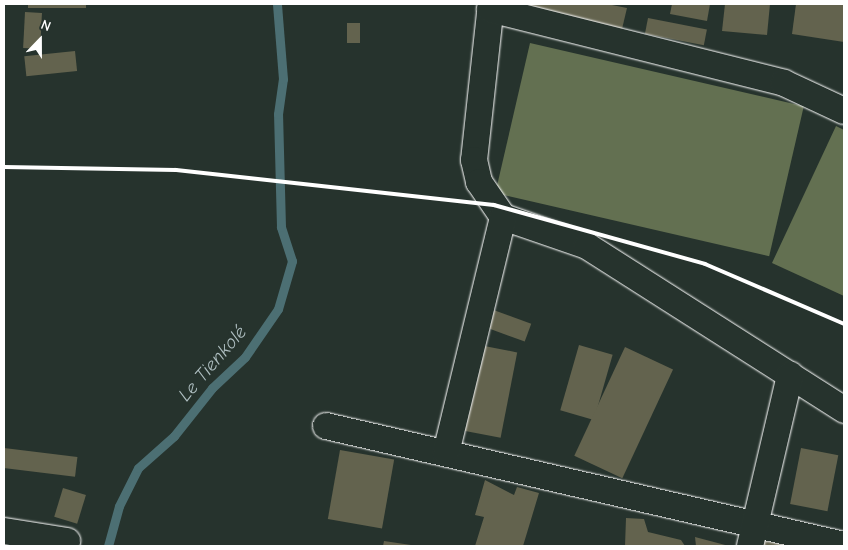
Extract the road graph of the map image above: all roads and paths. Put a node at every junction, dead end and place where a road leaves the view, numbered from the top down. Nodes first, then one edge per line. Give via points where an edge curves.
1 (490, 6) edge
2 (844, 111) edge
3 (502, 216) junction
4 (790, 375) junction
5 (844, 410) edge
6 (326, 426) dead end
7 (446, 453) junction
8 (4, 531) edge
9 (753, 536) edge
10 (67, 540) dead end
11 (844, 545) edge

1 - 2 street via 784,83
1 - 3 street via 474,160 479,182
3 - 4 street via 587,246
3 - 7 street
4 - 5 street
4 - 9 street
6 - 7 street
7 - 9 street
8 - 10 street
9 - 11 street

